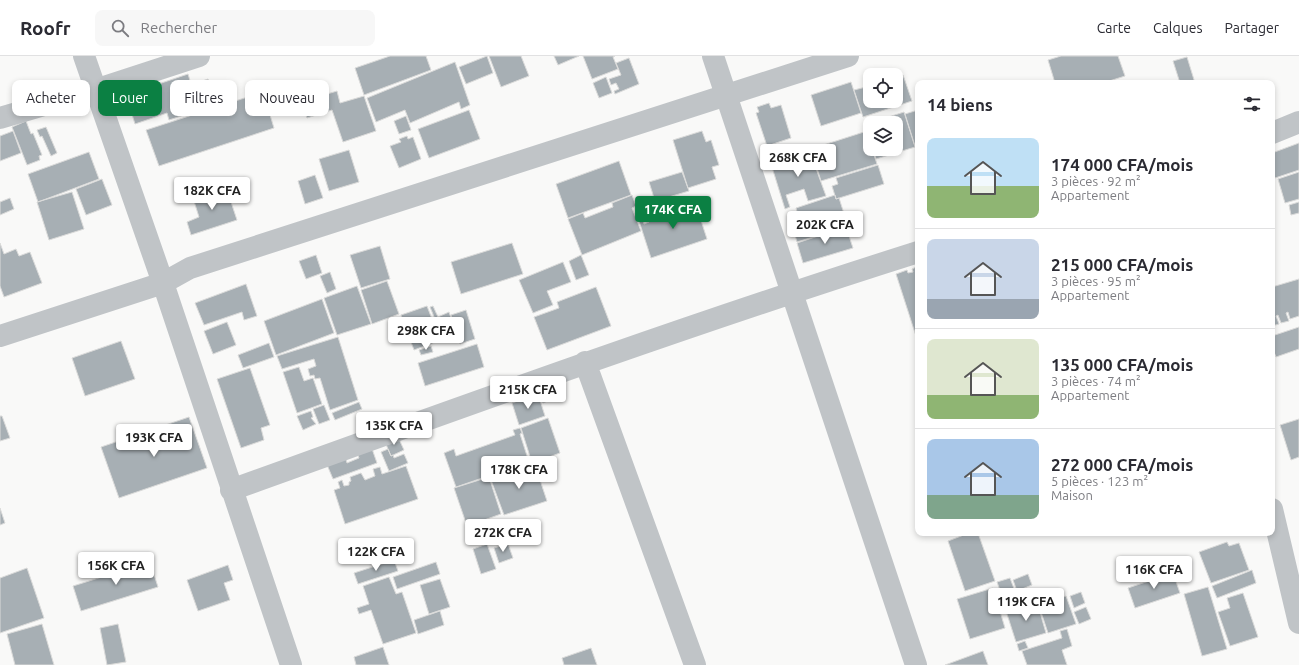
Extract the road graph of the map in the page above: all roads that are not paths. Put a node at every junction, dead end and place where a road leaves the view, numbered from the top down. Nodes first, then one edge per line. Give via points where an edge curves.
1 (84, 56) edge
2 (199, 56) edge
3 (713, 56) edge
4 (848, 56) edge
5 (95, 90) junction
6 (726, 96) junction
7 (0, 118) edge
8 (1299, 122) edge
9 (1275, 132) edge
10 (915, 253) edge
11 (163, 283) junction
12 (791, 292) junction
13 (0, 336) edge
14 (585, 362) junction
15 (232, 490) junction
16 (1275, 522) edge
17 (1299, 623) edge
18 (291, 665) edge
19 (695, 665) edge
20 (916, 665) edge

1 - 5 street
2 - 5 street
3 - 6 street
4 - 6 street
5 - 7 street
5 - 11 street
6 - 11 street via 190,268
6 - 12 street
8 - 9 street
10 - 12 street
11 - 13 street
11 - 15 street
12 - 14 street via 668,336
12 - 20 street
14 - 15 street
14 - 19 street
15 - 18 street
16 - 17 street

